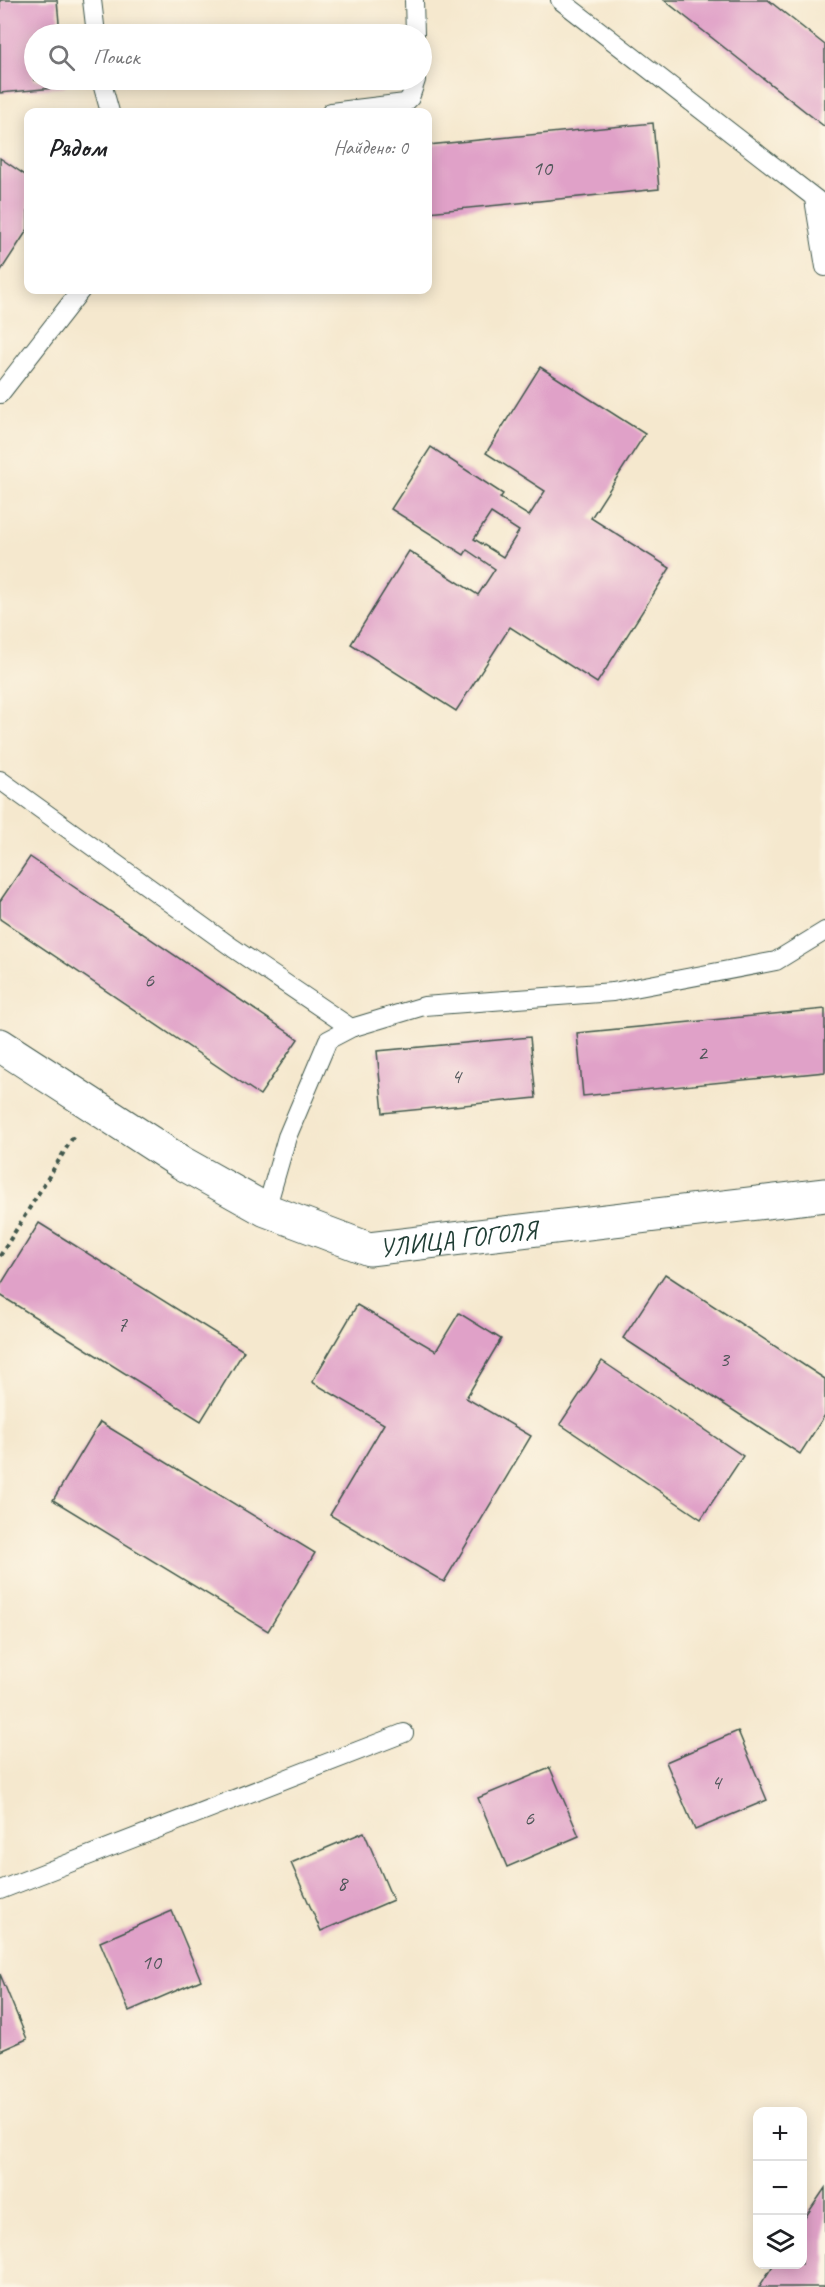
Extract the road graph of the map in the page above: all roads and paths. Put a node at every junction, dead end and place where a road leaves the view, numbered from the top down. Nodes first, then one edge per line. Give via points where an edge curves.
1 (92, 0) edge
2 (414, 0) edge
3 (560, 0) edge
4 (95, 24) edge
5 (415, 24) edge
6 (104, 90) edge
7 (413, 90) edge
8 (109, 108) edge
9 (364, 108) edge
10 (820, 202) edge
11 (825, 267) edge
12 (78, 294) edge
13 (0, 394) edge
14 (0, 780) edge
15 (825, 931) edge
16 (351, 1028) junction
17 (0, 1045) edge
18 (92, 1104) junction
19 (825, 1195) edge
20 (266, 1210) junction
21 (0, 1256) edge
22 (404, 1733) dead end
23 (0, 1890) edge

1 - 4 lane
2 - 5 lane
3 - 10 lane
6 - 8 lane
7 - 9 lane via 405,103
10 - 11 lane
12 - 13 lane
14 - 16 lane
15 - 16 lane via 776,961 613,992 424,1006
16 - 20 lane via 328,1040 287,1137
17 - 18 street, УЛИЦА ГОГОЛЯ
18 - 20 street, УЛИЦА ГОГОЛЯ via 182,1163
18 - 21 path
19 - 20 street, УЛИЦА ГОГОЛЯ via 369,1249
22 - 23 lane

